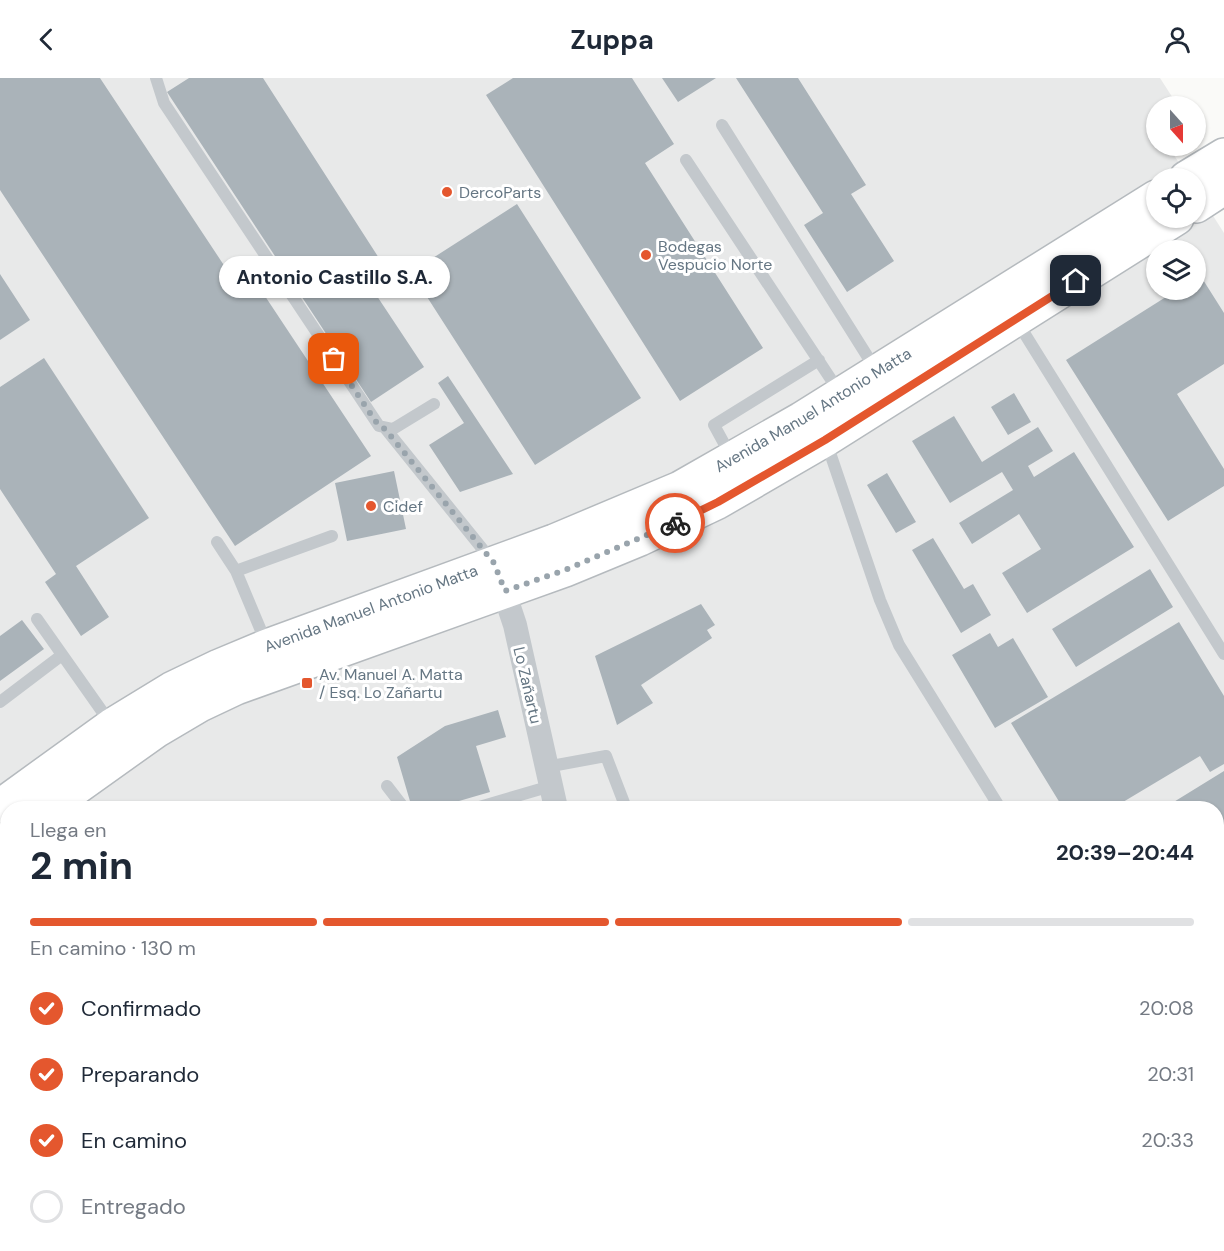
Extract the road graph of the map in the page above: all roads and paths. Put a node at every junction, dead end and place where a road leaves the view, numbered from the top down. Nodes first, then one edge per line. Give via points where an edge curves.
1 (156, 78) edge
2 (722, 125) dead end
3 (1224, 155) edge
4 (686, 160) dead end
5 (1203, 168) edge
6 (1224, 188) edge
7 (1206, 200) edge
8 (1146, 203) edge
9 (1161, 228) edge
10 (1015, 319) junction
11 (819, 360) junction
12 (877, 371) junction
13 (841, 394) junction
14 (434, 404) dead end
15 (385, 429) junction
16 (825, 440) junction
17 (733, 459) junction
18 (332, 536) dead end
19 (217, 542) dead end
20 (236, 572) junction
21 (499, 577) junction
22 (37, 619) dead end
23 (267, 646) junction
24 (1224, 654) edge
25 (62, 655) junction
26 (0, 702) edge
27 (112, 725) junction
28 (387, 786) dead end
29 (551, 787) edge
30 (7, 801) edge
31 (58, 801) edge
32 (399, 801) edge
33 (501, 801) edge
34 (623, 801) edge
35 (996, 801) edge

1 - 15 lane via 164,103 374,419
2 - 12 lane
3 - 5 main road
4 - 11 lane
6 - 7 main road
8 - 12 main road, Avenida Manuel Antonio Matta
9 - 10 main road, Avenida Manuel Antonio Matta
10 - 16 main road, Avenida Manuel Antonio Matta
10 - 24 lane
11 - 13 lane
11 - 17 lane via 714,425
12 - 13 main road, Avenida Manuel Antonio Matta
13 - 17 main road, Avenida Manuel Antonio Matta
14 - 15 lane via 393,429
15 - 21 lane
16 - 21 main road, Avenida Manuel Antonio Matta via 718,502 565,570
16 - 35 lane via 899,645
17 - 21 main road, Avenida Manuel Antonio Matta
18 - 20 lane
19 - 20 lane
20 - 23 lane
21 - 23 main road, Avenida Manuel Antonio Matta
21 - 29 street, Lo Zañartu via 515,625
21 - 31 main road, Avenida Manuel Antonio Matta via 227,693 156,730
22 - 25 lane
23 - 27 main road, Avenida Manuel Antonio Matta via 171,689
25 - 26 lane
25 - 27 lane
27 - 30 main road, Avenida Manuel Antonio Matta
28 - 32 lane
29 - 33 lane
29 - 34 lane via 606,756

